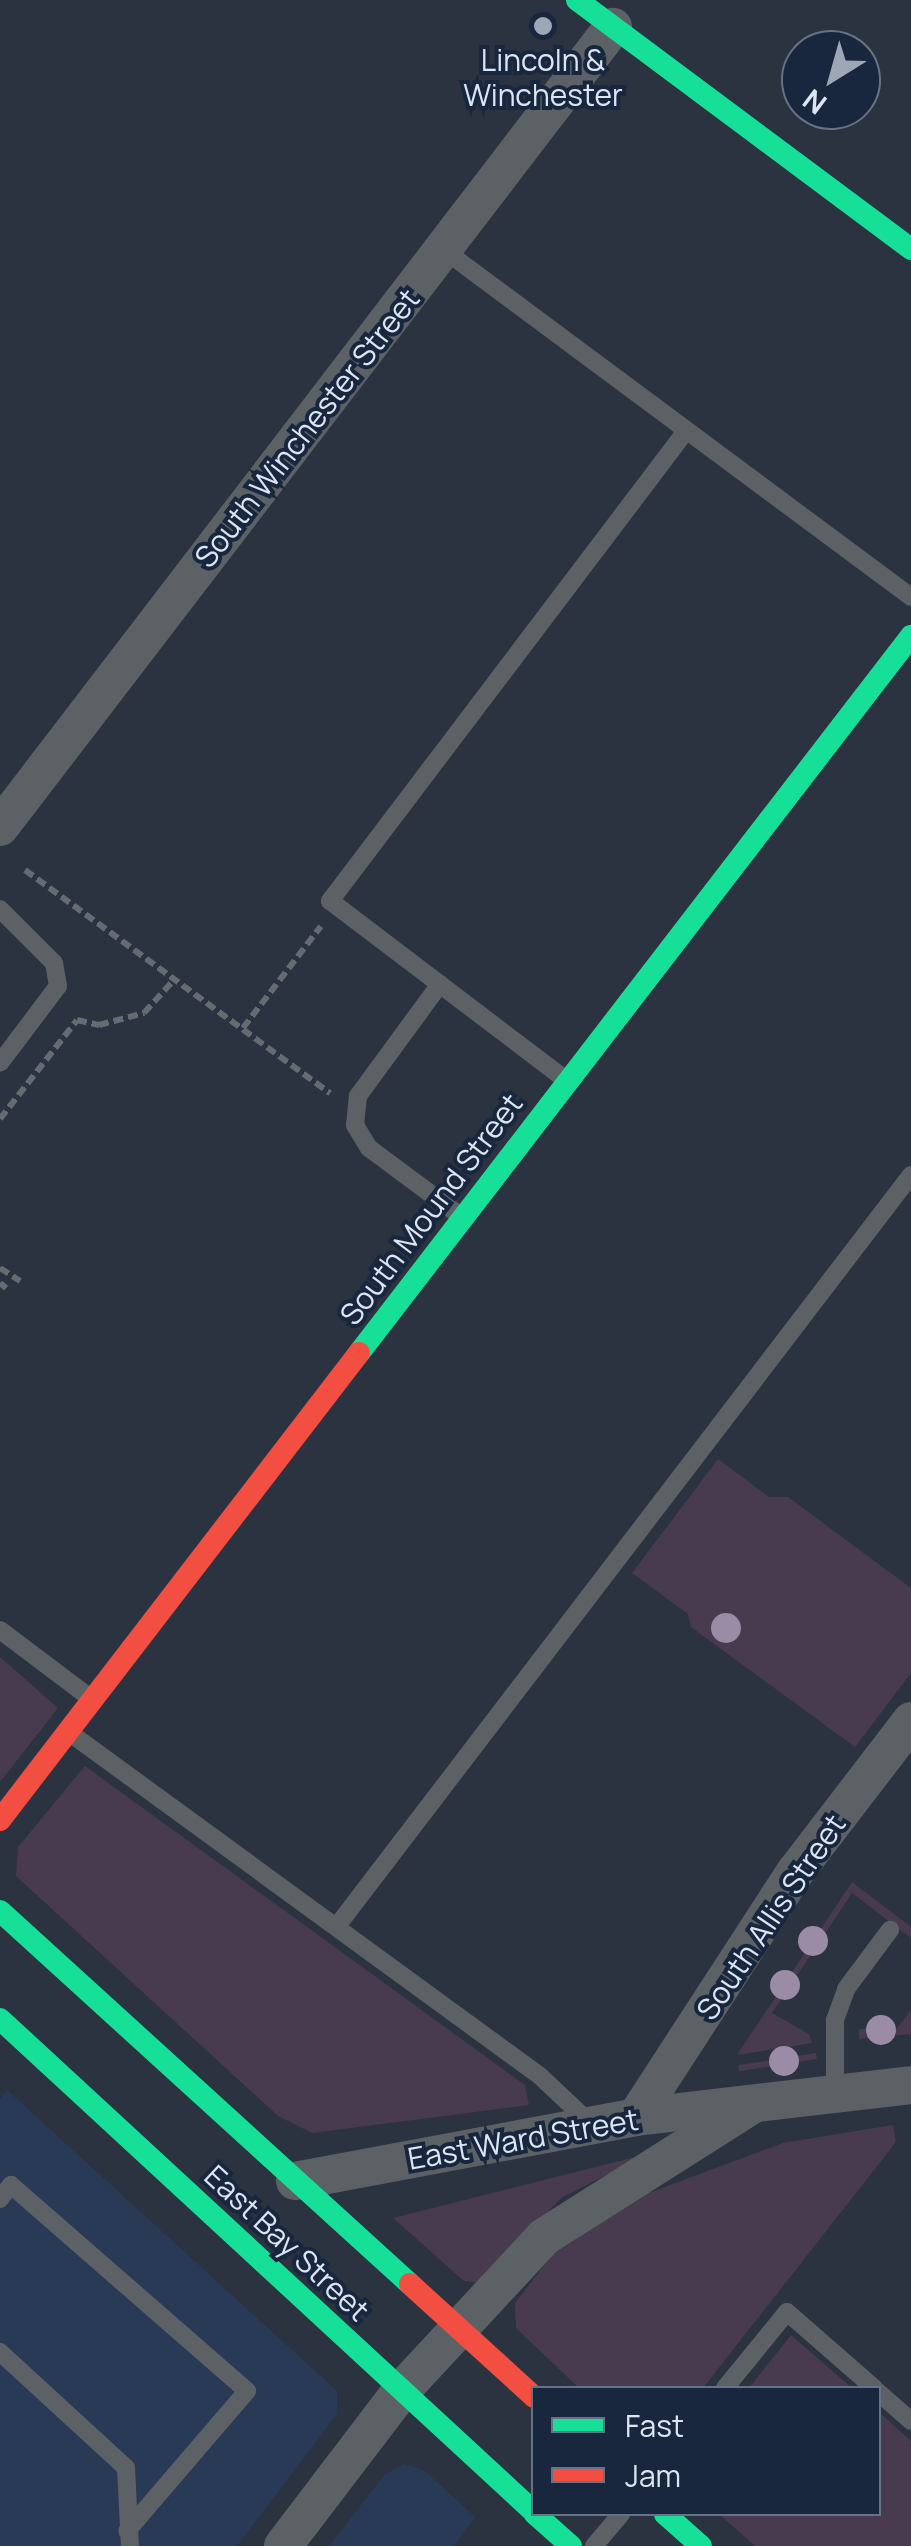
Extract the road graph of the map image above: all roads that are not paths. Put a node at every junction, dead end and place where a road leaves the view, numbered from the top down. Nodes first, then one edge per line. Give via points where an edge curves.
1 (576, 0) edge
2 (613, 27) junction
3 (911, 249) edge
4 (444, 250) junction
5 (686, 431) junction
6 (911, 598) edge
7 (911, 636) edge
8 (0, 828) edge
9 (0, 910) edge
10 (440, 984) junction
11 (0, 1063) edge
12 (567, 1080) junction
13 (911, 1176) edge
14 (462, 1218) junction
15 (0, 1630) edge
16 (94, 1700) junction
17 (911, 1721) edge
18 (70, 1732) junction
19 (0, 1820) edge
20 (0, 1911) edge
21 (337, 1926) junction
22 (890, 1930) dead end
23 (0, 2019) edge
24 (911, 2085) edge
25 (835, 2094) junction
26 (752, 2105) junction
27 (636, 2118) junction
28 (593, 2126) junction
29 (288, 2188) junction
30 (0, 2198) edge
31 (461, 2333) junction
32 (0, 2352) edge
33 (727, 2386) edge
34 (871, 2386) edge
35 (402, 2392) junction
36 (531, 2394) edge
37 (881, 2394) edge
38 (911, 2421) edge
39 (531, 2510) edge
40 (537, 2516) edge
41 (619, 2516) edge
42 (667, 2516) edge
43 (128, 2539) edge
44 (283, 2546) edge
45 (570, 2546) edge
46 (594, 2546) edge
47 (701, 2546) edge

1 - 2 street
2 - 3 street
2 - 4 street, South Winchester Street
4 - 5 lane
4 - 8 street, South Winchester Street
5 - 6 lane
5 - 10 lane via 330,901
7 - 12 street, South Mound Street
9 - 11 lane via 54,963 58,986
10 - 12 lane
10 - 14 lane via 358,1096 355,1125 370,1148
12 - 14 street, South Mound Street
13 - 21 lane
14 - 16 street, South Mound Street
15 - 16 lane
16 - 18 street, South Mound Street
17 - 27 street, South Allis Street via 796,1871
18 - 19 street, South Mound Street
18 - 21 lane
20 - 29 street, East Bay Street
21 - 28 lane via 540,2076
22 - 25 lane via 846,1988 835,2020
23 - 35 street, East Bay Street via 248,2232
24 - 25 street, East Ward Street
25 - 26 street, East Ward Street
26 - 27 street, East Ward Street
26 - 31 street, East Ward Street via 544,2237
27 - 28 street, East Ward Street
28 - 29 street, East Ward Street
29 - 31 street, East Bay Street
30 - 43 lane via 11,2185 247,2391
31 - 35 street
31 - 36 street, East Bay Street
32 - 43 lane via 126,2468
33 - 34 lane via 788,2312
35 - 39 street, East Bay Street
35 - 44 street
37 - 38 lane
40 - 45 street, East Bay Street
41 - 46 lane
42 - 47 street

